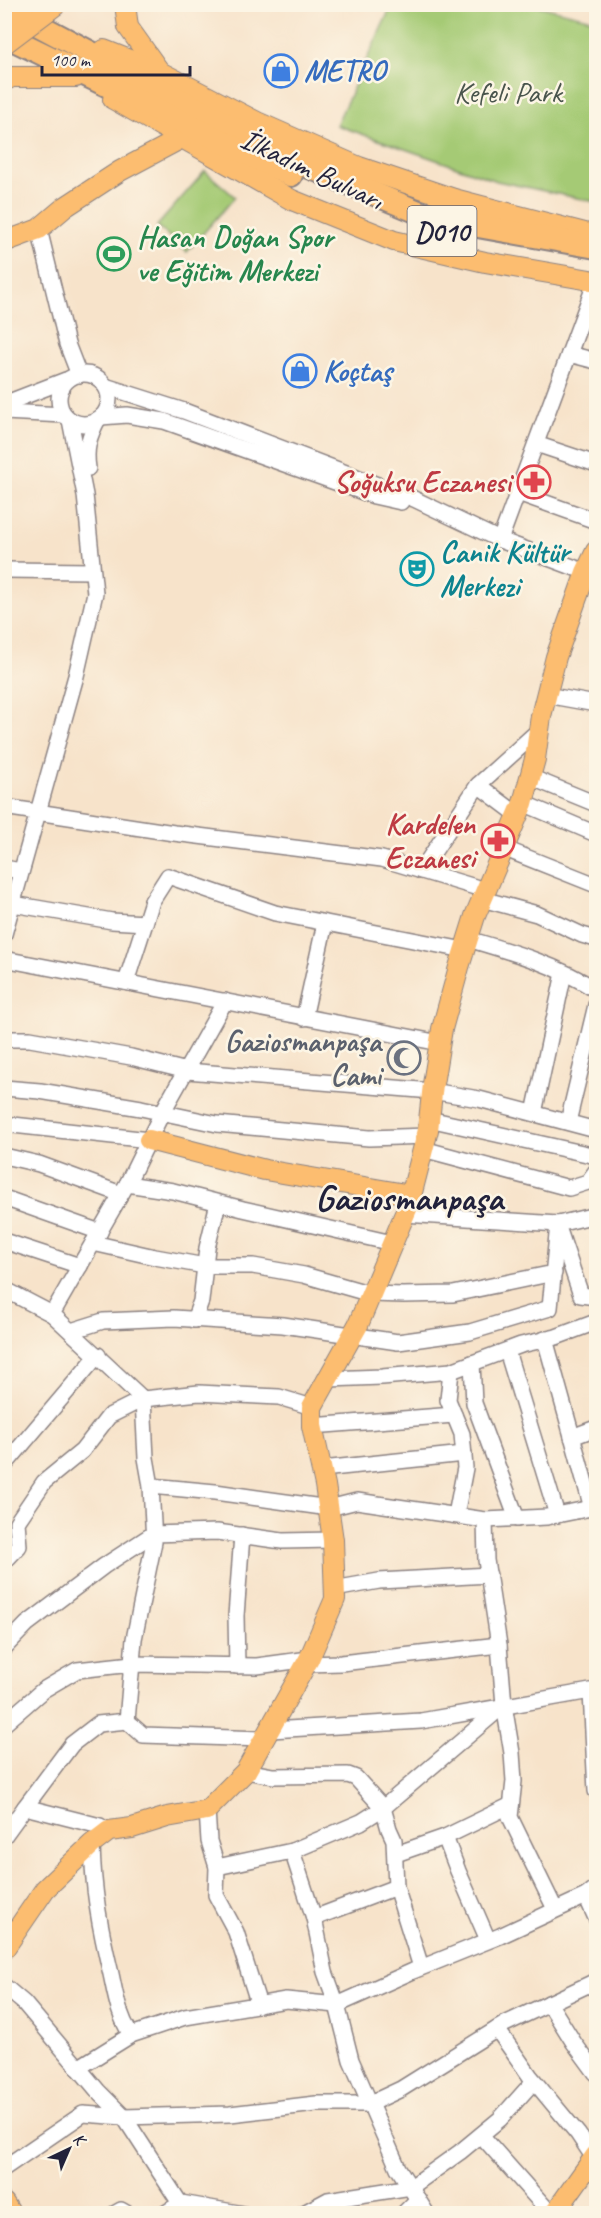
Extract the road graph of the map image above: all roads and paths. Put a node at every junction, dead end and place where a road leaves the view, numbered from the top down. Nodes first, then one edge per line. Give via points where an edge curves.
1 (32, 4) edge
2 (57, 4) edge
3 (125, 4) edge
4 (4, 7) edge
5 (4, 26) edge
6 (42, 27) junction
7 (4, 35) edge
8 (15, 45) edge
9 (160, 72) junction
10 (76, 77) junction
11 (4, 81) edge
12 (182, 138) junction
13 (298, 170) junction
14 (39, 229) junction
15 (597, 236) edge
16 (4, 242) edge
17 (597, 247) edge
18 (597, 257) edge
19 (596, 281) edge
20 (569, 354) junction
21 (597, 361) edge
22 (72, 378) junction
23 (105, 386) junction
24 (4, 405) edge
25 (4, 412) edge
26 (67, 417) junction
27 (99, 418) junction
28 (536, 444) junction
29 (597, 464) edge
30 (518, 493) junction
31 (439, 509) junction
32 (597, 521) edge
33 (500, 540) junction
34 (597, 551) edge
35 (4, 570) edge
36 (92, 571) junction
37 (591, 576) edge
38 (94, 587) junction
39 (546, 695) junction
40 (597, 704) edge
41 (539, 730) junction
42 (530, 777) junction
43 (478, 785) junction
44 (597, 804) edge
45 (4, 807) edge
46 (521, 809) junction
47 (37, 813) junction
48 (597, 834) edge
49 (503, 848) junction
50 (4, 868) edge
51 (21, 871) junction
52 (421, 871) junction
53 (597, 885) edge
54 (484, 895) junction
55 (13, 904) junction
56 (145, 923) junction
57 (325, 923) junction
58 (5, 934) edge
59 (597, 939) edge
60 (466, 945) junction
61 (4, 959) edge
62 (564, 973) junction
63 (126, 982) junction
64 (597, 990) edge
65 (225, 1001) junction
66 (597, 1005) edge
67 (304, 1017) junction
68 (4, 1039) edge
69 (592, 1039) edge
70 (440, 1043) junction
71 (187, 1071) junction
72 (4, 1088) edge
73 (432, 1091) junction
74 (162, 1113) junction
75 (534, 1113) junction
76 (568, 1122) junction
77 (4, 1124) edge
78 (597, 1130) edge
79 (426, 1135) junction
80 (149, 1140) junction
81 (4, 1156) edge
82 (597, 1156) edge
83 (597, 1171) edge
84 (124, 1189) junction
85 (411, 1195) junction
86 (6, 1202) edge
87 (218, 1203) junction
88 (404, 1214) junction
89 (597, 1215) edge
90 (558, 1224) junction
91 (96, 1237) junction
92 (4, 1241) edge
93 (392, 1242) junction
94 (80, 1266) junction
95 (205, 1266) junction
96 (554, 1273) junction
97 (4, 1289) edge
98 (371, 1294) junction
99 (597, 1297) edge
100 (52, 1314) junction
101 (194, 1320) junction
102 (597, 1322) edge
103 (71, 1331) junction
104 (351, 1336) junction
105 (545, 1339) junction
106 (507, 1351) junction
107 (98, 1355) junction
108 (472, 1363) junction
109 (451, 1371) junction
110 (328, 1379) junction
111 (143, 1399) junction
112 (454, 1415) junction
113 (312, 1417) junction
114 (597, 1428) edge
115 (572, 1437) junction
116 (464, 1454) junction
117 (4, 1466) edge
118 (322, 1469) junction
119 (151, 1486) junction
120 (329, 1508) junction
121 (594, 1508) edge
122 (456, 1515) junction
123 (558, 1515) junction
124 (517, 1518) junction
125 (485, 1520) junction
126 (11, 1522) edge
127 (153, 1534) junction
128 (242, 1535) junction
129 (333, 1540) junction
130 (4, 1562) edge
131 (489, 1575) junction
132 (334, 1589) junction
133 (499, 1645) junction
134 (4, 1648) edge
135 (308, 1662) junction
136 (132, 1664) junction
137 (237, 1666) junction
138 (595, 1692) edge
139 (504, 1705) junction
140 (127, 1721) junction
141 (4, 1724) edge
142 (268, 1734) junction
143 (246, 1771) junction
144 (597, 1791) edge
145 (512, 1805) junction
146 (25, 1807) junction
147 (383, 1808) junction
148 (207, 1810) junction
149 (109, 1831) junction
150 (4, 1836) edge
151 (445, 1837) junction
152 (92, 1844) junction
153 (291, 1851) junction
154 (396, 1854) junction
155 (217, 1867) junction
156 (396, 1887) junction
157 (591, 1892) edge
158 (555, 1909) junction
159 (314, 1918) junction
160 (597, 1918) edge
161 (488, 1940) junction
162 (4, 1949) edge
163 (421, 1967) junction
164 (597, 1982) edge
165 (4, 1986) edge
166 (549, 2003) junction
167 (259, 2005) junction
168 (337, 2005) junction
169 (497, 2029) junction
170 (131, 2035) junction
171 (78, 2068) junction
172 (597, 2073) edge
173 (534, 2081) junction
174 (369, 2104) junction
175 (124, 2117) junction
176 (481, 2135) junction
177 (595, 2156) edge
178 (4, 2168) edge
179 (414, 2193) junction
180 (4, 2203) edge
181 (184, 2208) edge
182 (11, 2214) edge
183 (114, 2214) edge
184 (128, 2214) edge
185 (164, 2214) edge
186 (244, 2214) edge
187 (302, 2214) edge
188 (403, 2214) edge
189 (428, 2214) edge
190 (553, 2214) edge

1 - 5 main road, bridge
2 - 8 main road, bridge
3 - 9 main road via 128,27
4 - 6 highway, İlkadım Bulvarı / D010
6 - 9 main road, İlkadım Bulvarı
6 - 13 highway, İlkadım Bulvarı / D010
7 - 8 highway, İlkadım Bulvarı / D010
8 - 10 main road, İlkadım Bulvarı
8 - 13 highway, İlkadım Bulvarı / D010
9 - 15 main road, İlkadım Bulvarı via 257,122 359,167 454,199
10 - 11 main road via 12,77
10 - 12 main road, İlkadım Bulvarı
12 - 14 main road via 120,171
12 - 19 main road, İlkadım Bulvarı via 292,200 394,241
13 - 17 highway, İlkadım Bulvarı / D010 via 433,218
13 - 18 highway, İlkadım Bulvarı / D010 via 421,227
14 - 16 main road
14 - 22 street
19 - 20 street
20 - 21 street
20 - 28 street
22 - 23 street via 93,376
22 - 24 street
22 - 26 street via 59,394 61,409
23 - 27 street via 108,402
23 - 31 street via 184,411
25 - 26 street
26 - 27 street via 86,424
26 - 36 street via 85,495
27 - 31 street via 127,415 164,421 374,496
27 - 38 street via 89,435 86,455 98,556
28 - 29 street
28 - 30 street
30 - 32 street
30 - 33 street
31 - 33 street
33 - 37 street
34 - 37 main road
35 - 36 street
36 - 38 street
37 - 39 main road via 556,657
38 - 47 street via 76,676
39 - 40 street
39 - 41 main road
41 - 42 main road
41 - 43 street
42 - 44 street
42 - 46 main road
43 - 46 street
43 - 52 street
45 - 47 street
46 - 48 street
46 - 49 main road
47 - 51 street
47 - 52 street via 382,859
49 - 53 street
49 - 54 main road
50 - 51 street
51 - 55 street
52 - 54 street
54 - 59 street
54 - 60 main road
55 - 56 street
55 - 58 street
56 - 57 street via 152,901 168,876 275,913
56 - 63 street
57 - 60 street
57 - 67 street
60 - 62 street via 520,954
60 - 70 main road
61 - 63 street
62 - 64 street
62 - 75 street
63 - 65 street
65 - 67 street
65 - 71 street
66 - 69 street
67 - 70 street
68 - 71 street via 131,1057
69 - 76 street
70 - 73 main road
71 - 73 street
71 - 74 street
72 - 74 street
73 - 75 street
73 - 79 main road
74 - 79 street via 217,1124 302,1133 369,1138
74 - 80 street
75 - 76 street
76 - 78 street
77 - 80 street
79 - 82 street
79 - 83 street via 569,1188 588,1182
79 - 85 main road
80 - 84 street
80 - 85 main road via 265,1170
81 - 84 street
84 - 87 street via 172,1191
84 - 91 street
85 - 88 main road
86 - 91 street
87 - 93 street
87 - 95 street
88 - 90 street
88 - 93 main road
89 - 90 street
90 - 96 street
90 - 99 street via 580,1296
91 - 94 street
91 - 95 street via 155,1257
92 - 94 street
93 - 98 main road
94 - 100 street
95 - 98 street via 253,1266 304,1275
95 - 101 street via 201,1301
96 - 98 street via 453,1294
96 - 104 street via 550,1308 449,1335 398,1342
97 - 100 street
98 - 104 main road
100 - 103 street
101 - 103 street via 103,1321
101 - 104 street via 283,1325
102 - 105 street
103 - 107 street
104 - 110 main road
105 - 106 street
105 - 115 street
106 - 108 street
106 - 123 street
107 - 111 street
107 - 117 street
108 - 109 street
108 - 124 street via 474,1403
109 - 110 street
109 - 112 street via 448,1400
110 - 113 main road
111 - 113 street via 199,1393 279,1397
111 - 119 street
111 - 126 street via 109,1416 82,1451 44,1482
112 - 113 street
112 - 116 street via 462,1434
113 - 118 main road
114 - 115 street
115 - 121 street
116 - 118 street
116 - 122 street
118 - 120 main road
119 - 120 street
119 - 127 street
120 - 122 street via 357,1501
120 - 129 main road
121 - 123 street
122 - 125 street
123 - 124 street
124 - 125 street
125 - 131 street
126 - 130 street via 19,1546
127 - 128 street
127 - 134 street via 27,1624
127 - 136 street
128 - 129 street via 282,1541
128 - 137 street
129 - 132 main road
131 - 132 street via 379,1581
131 - 133 street
132 - 135 main road via 334,1599
133 - 135 street via 341,1663
133 - 139 street
135 - 137 street
135 - 142 main road
136 - 137 street
136 - 140 street
136 - 141 street via 77,1670 42,1690
138 - 139 street
138 - 144 street
139 - 142 street via 421,1721
139 - 145 street via 512,1754
139 - 147 street
140 - 142 street via 143,1735
140 - 146 street via 98,1724 72,1744
142 - 143 main road
143 - 147 street via 273,1776 348,1775 356,1778
143 - 148 main road
145 - 151 street
145 - 158 street via 510,1817
146 - 149 street
146 - 150 street
147 - 153 street via 361,1822
147 - 154 street
148 - 149 main road
148 - 155 street via 209,1841
149 - 152 main road
151 - 154 street
151 - 161 street
152 - 162 main road via 45,1889
152 - 170 street via 97,1916 121,2019
153 - 155 street
153 - 159 street
154 - 156 street
155 - 167 street via 216,1895 236,1932
156 - 159 street
156 - 163 street
157 - 158 street
157 - 160 street
158 - 161 street
159 - 168 street via 325,1972
161 - 163 street
163 - 168 street
164 - 166 street
165 - 171 street via 24,2002
166 - 169 street
166 - 172 street
167 - 168 street via 286,2000
167 - 170 street via 185,2017
168 - 174 street via 351,2060
169 - 173 street
169 - 174 street via 401,2089
170 - 171 street
171 - 175 street
173 - 176 street
173 - 177 street
174 - 175 street
174 - 179 street
175 - 178 street via 83,2114
175 - 181 street
176 - 179 street
176 - 190 street
177 - 190 main road
179 - 187 street via 328,2200
179 - 188 street
179 - 189 street
180 - 182 main road
181 - 185 street
181 - 186 street
183 - 184 street via 121,2210

